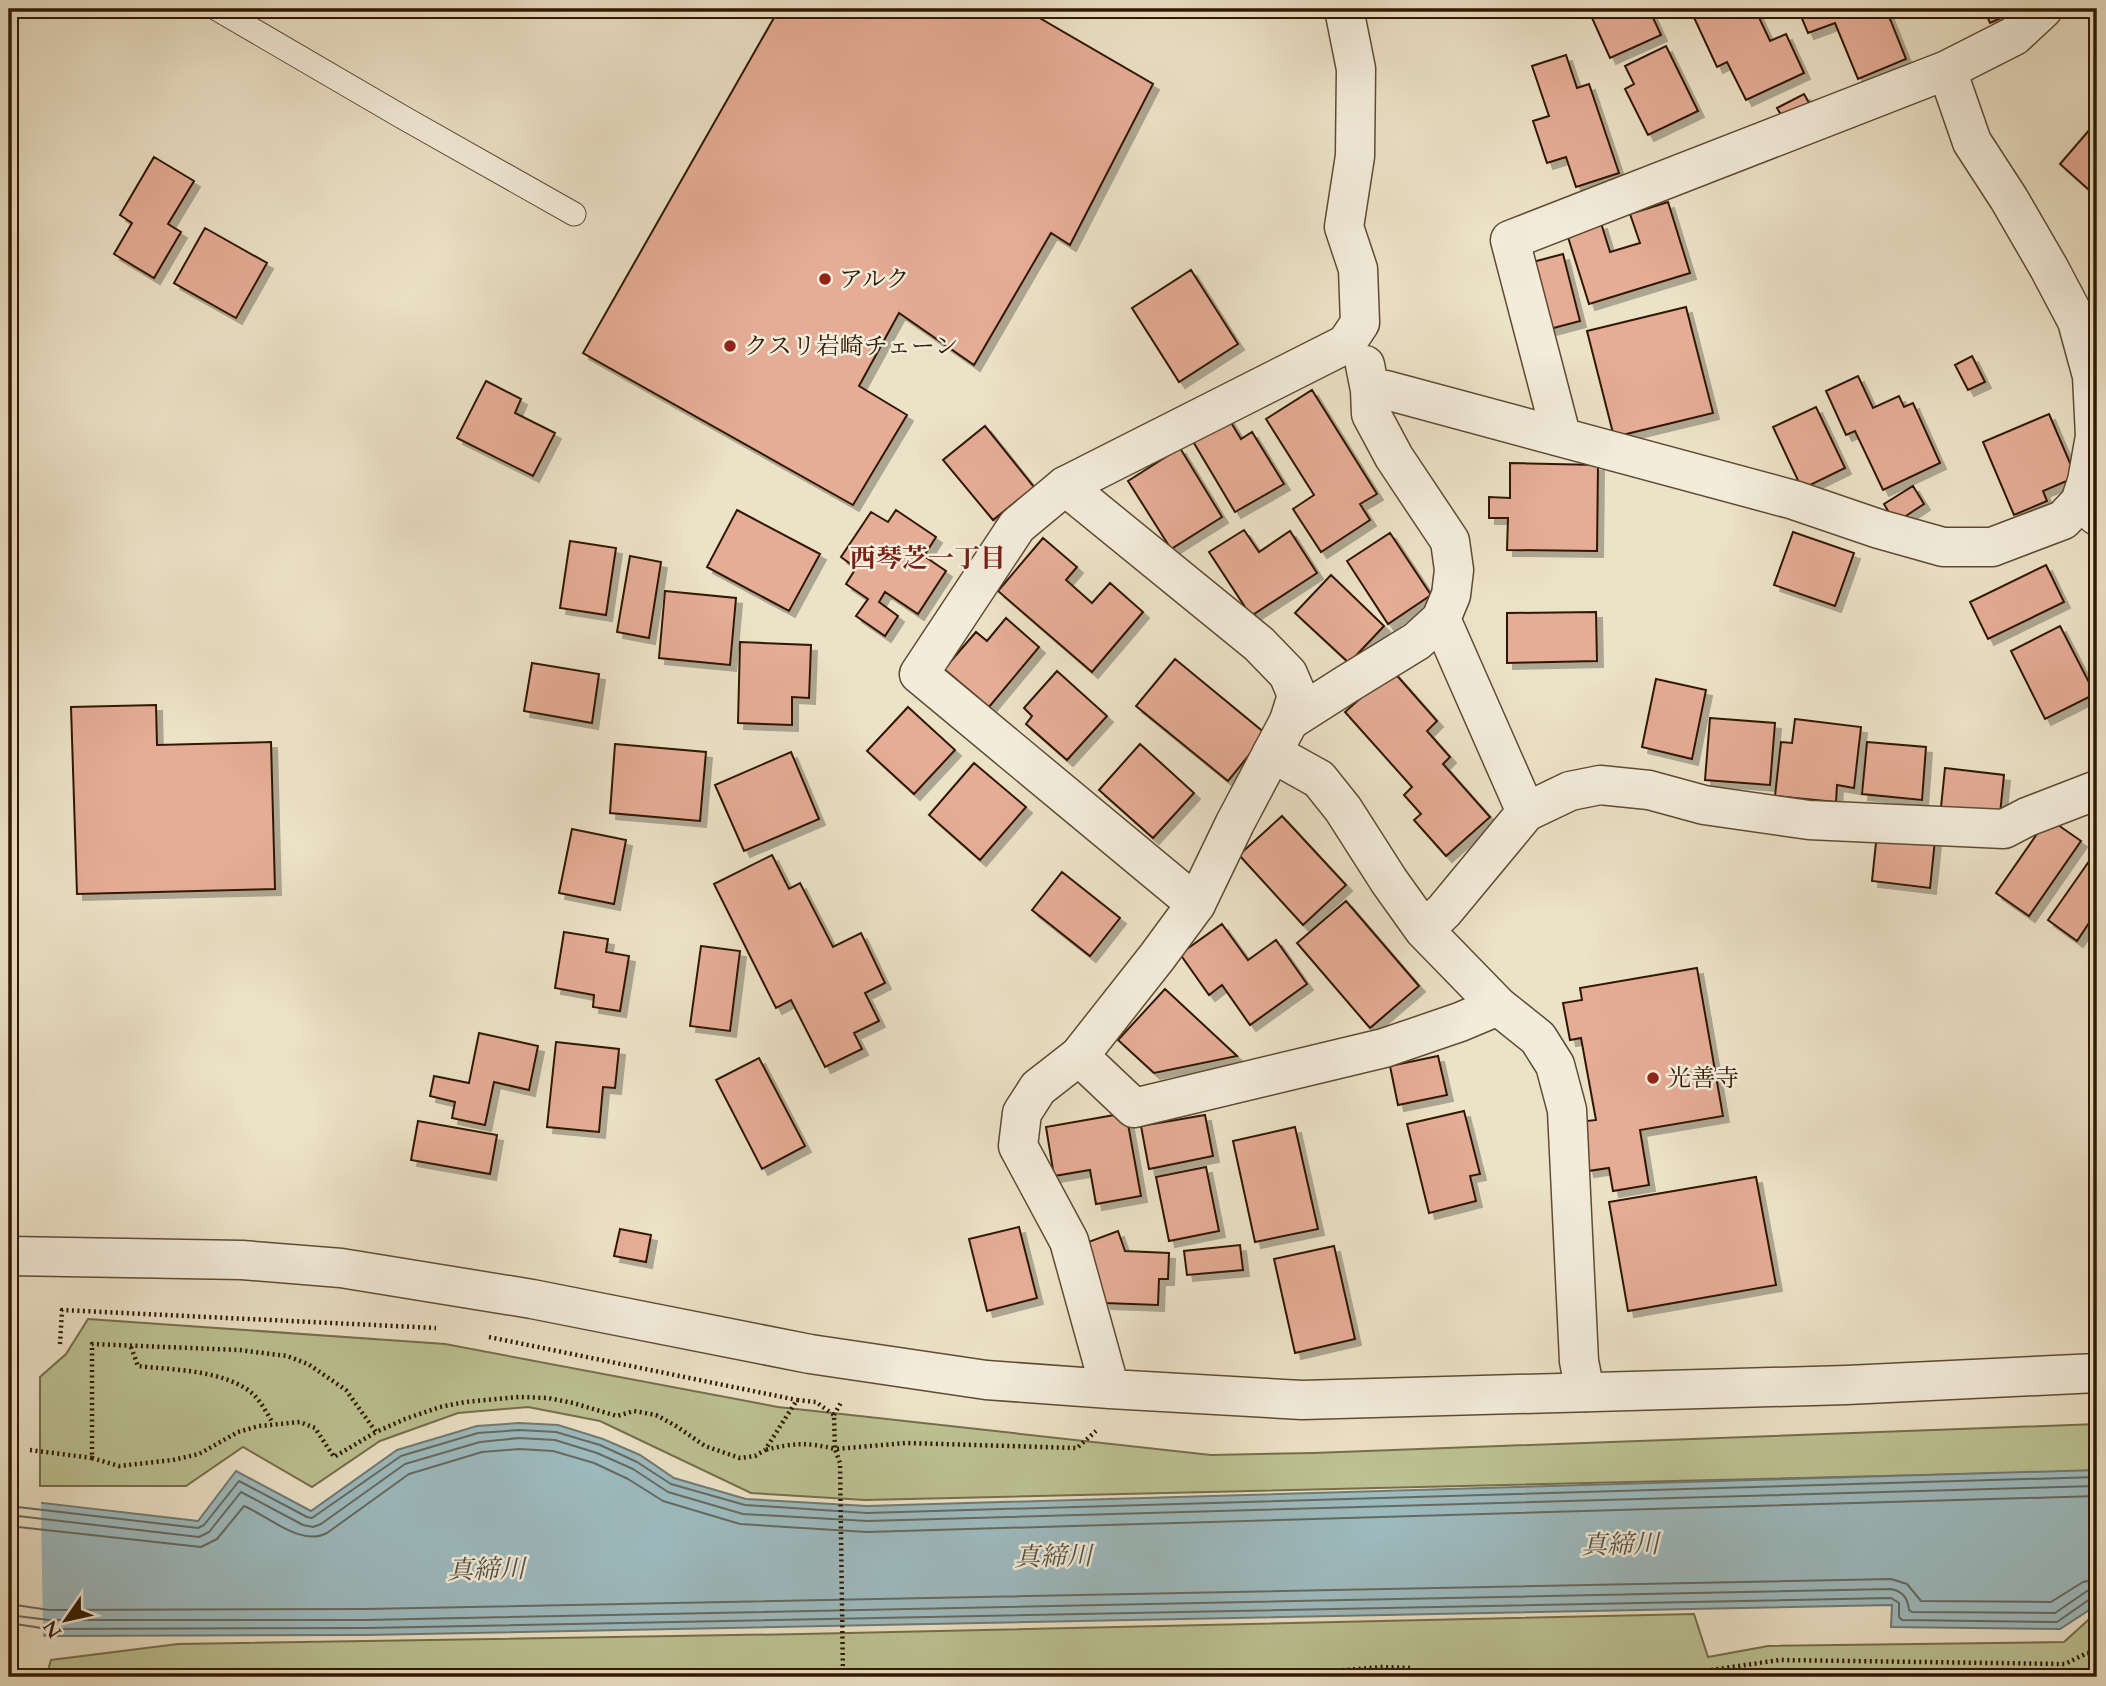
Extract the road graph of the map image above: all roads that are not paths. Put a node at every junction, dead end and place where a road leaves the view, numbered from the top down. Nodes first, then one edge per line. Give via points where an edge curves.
1 (217, 9) edge
2 (1344, 9) edge
3 (2043, 9) edge
4 (1947, 70) junction
5 (574, 214) dead end
6 (1346, 344) junction
7 (1370, 390) junction
8 (1560, 435) junction
9 (1065, 486) junction
10 (2089, 509) edge
11 (1441, 620) junction
12 (1281, 737) junction
13 (2097, 790) edge
14 (1526, 812) junction
15 (1196, 904) junction
16 (1424, 930) junction
17 (1498, 1006) junction
18 (1079, 1056) junction
19 (9, 1256) edge
20 (2097, 1373) edge
21 (1110, 1389) junction
22 (1585, 1392) junction

1 - 5 lane
2 - 6 street via 1356,81 1355,156 1344,227 1358,269 1360,323
3 - 4 street via 2014,36
4 - 8 street via 1510,240
4 - 10 street via 1972,142 2077,321 2092,376 2095,436 2087,481
6 - 7 street via 1365,362
6 - 9 street
7 - 8 street via 1386,390
7 - 11 street via 1371,414 1450,541 1454,569 1451,595
8 - 10 street via 1942,547 1993,547
9 - 12 street via 1259,644 1288,674 1297,695
9 - 15 street via 1017,526 919,674
11 - 12 street via 1417,641 1347,684
11 - 14 street
12 - 15 street
12 - 16 street via 1343,809
13 - 14 street via 2004,829 1809,820 1601,785 1570,790
14 - 16 street
15 - 18 street
16 - 17 street
17 - 18 street via 1384,1048 1134,1108
17 - 22 street via 1538,1038 1555,1065 1567,1110 1579,1361
18 - 21 street via 1038,1088 1022,1113 1018,1146 1069,1241
19 - 21 street via 242,1260 341,1268 532,1299 810,1354 986,1380
20 - 22 street
21 - 22 street via 1302,1400

